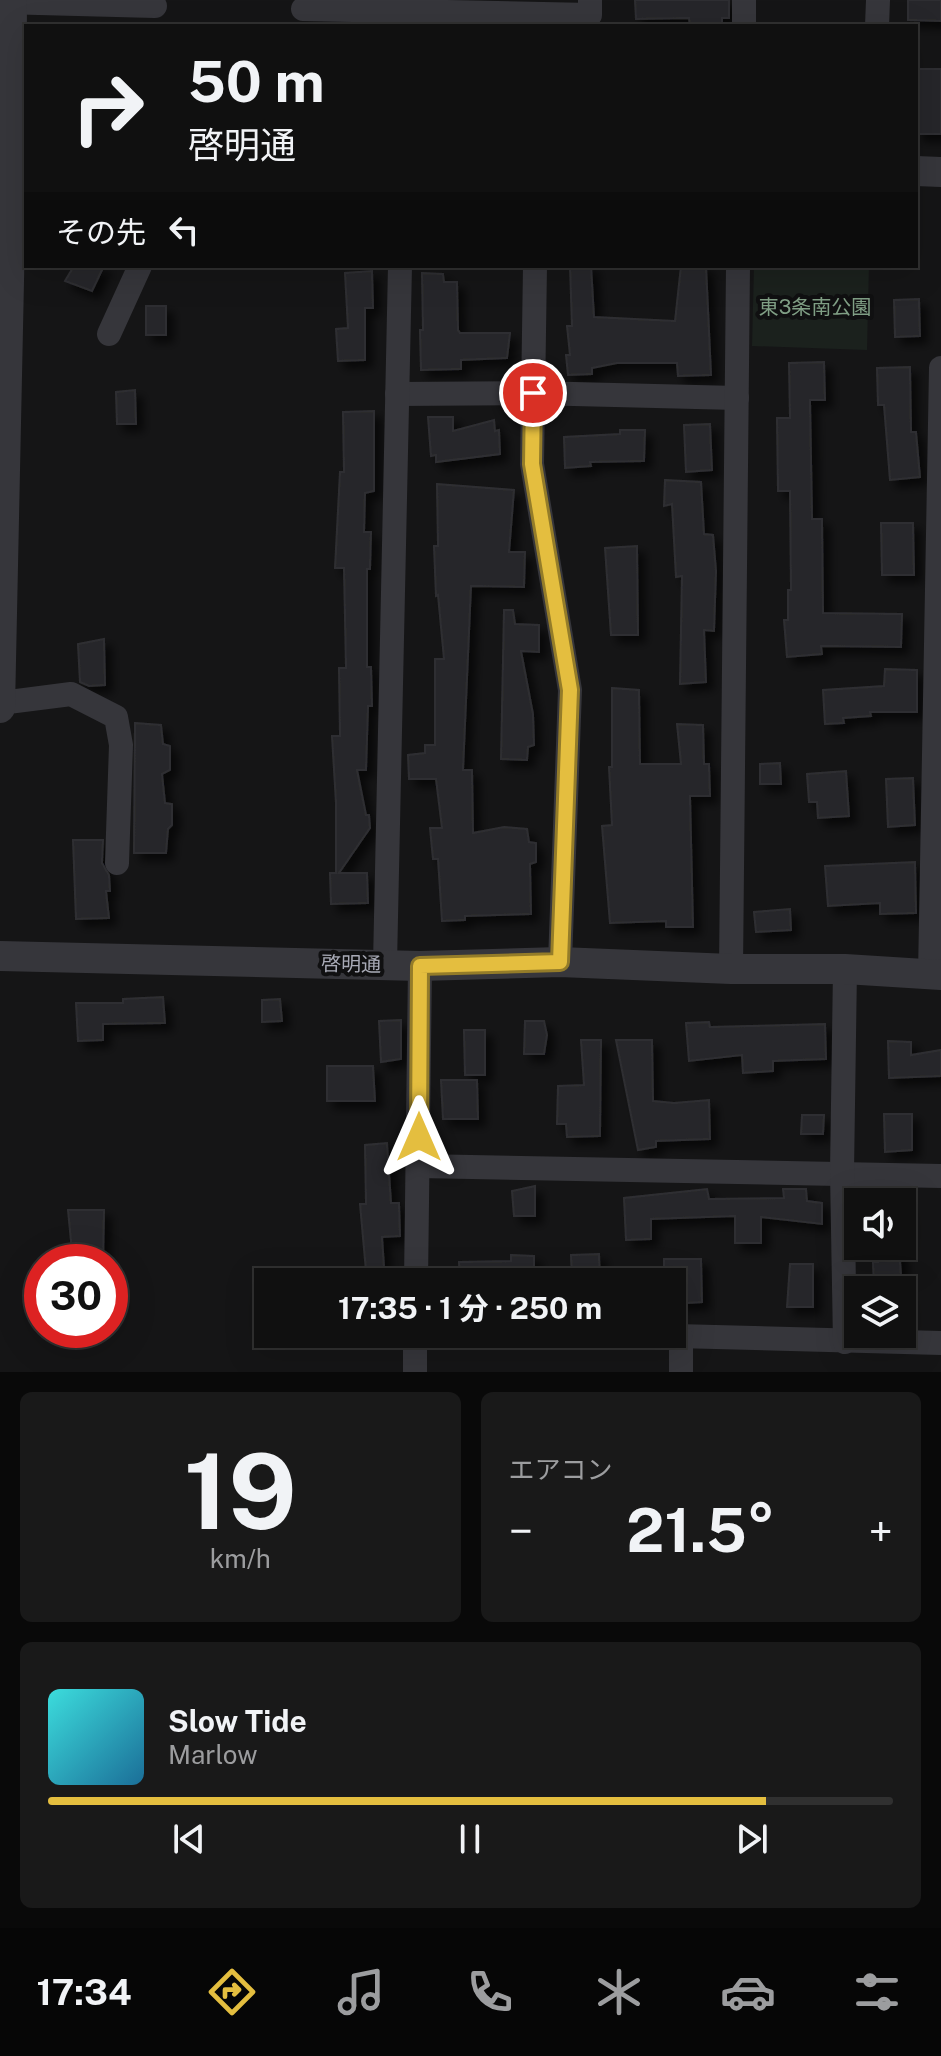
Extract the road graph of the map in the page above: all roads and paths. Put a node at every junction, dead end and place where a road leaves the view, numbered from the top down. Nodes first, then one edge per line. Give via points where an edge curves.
1 (590, 0) edge
2 (744, 0) edge
3 (878, 0) edge
4 (8, 1) edge
5 (155, 6) dead end
6 (301, 12) edge
7 (744, 24) edge
8 (877, 24) edge
9 (918, 171) edge
10 (941, 172) edge
11 (12, 175) edge
12 (139, 268) edge
13 (400, 268) edge
14 (535, 268) edge
15 (738, 268) edge
16 (109, 334) dead end
17 (4, 364) edge
18 (941, 368) edge
19 (533, 393) junction
20 (397, 394) junction
21 (737, 398) junction
22 (2, 529) edge
23 (0, 705) edge
24 (117, 863) dead end
25 (0, 956) edge
26 (560, 962) junction
27 (385, 964) junction
28 (420, 966) junction
29 (731, 969) junction
30 (845, 969) junction
31 (935, 975) edge
32 (419, 1166) junction
33 (842, 1172) junction
34 (941, 1176) edge
35 (416, 1268) edge
36 (844, 1285) edge
37 (686, 1337) edge
38 (844, 1342) edge
39 (916, 1343) edge
40 (941, 1343) edge
41 (415, 1348) edge
42 (681, 1348) edge
43 (415, 1372) edge
44 (681, 1372) edge

1 - 6 street via 590,15
2 - 7 street
3 - 8 street
4 - 5 street
4 - 11 street
9 - 10 street
11 - 17 street
12 - 16 street
13 - 20 street
14 - 19 street
15 - 21 street
17 - 22 street
18 - 31 street
19 - 20 street
19 - 21 street
19 - 26 street via 532,464 570,690
20 - 27 street
21 - 29 street
22 - 23 street
23 - 24 street via 71,694 116,717 121,745
25 - 27 street, 啓明通
26 - 28 street, 啓明通
26 - 29 street, 啓明通
27 - 28 street, 啓明通
28 - 32 street
29 - 30 street, 啓明通
30 - 31 street, 啓明通
30 - 33 street
32 - 33 street
32 - 35 street
33 - 34 street
33 - 36 street
37 - 38 street
39 - 40 street
41 - 43 street
42 - 44 street

